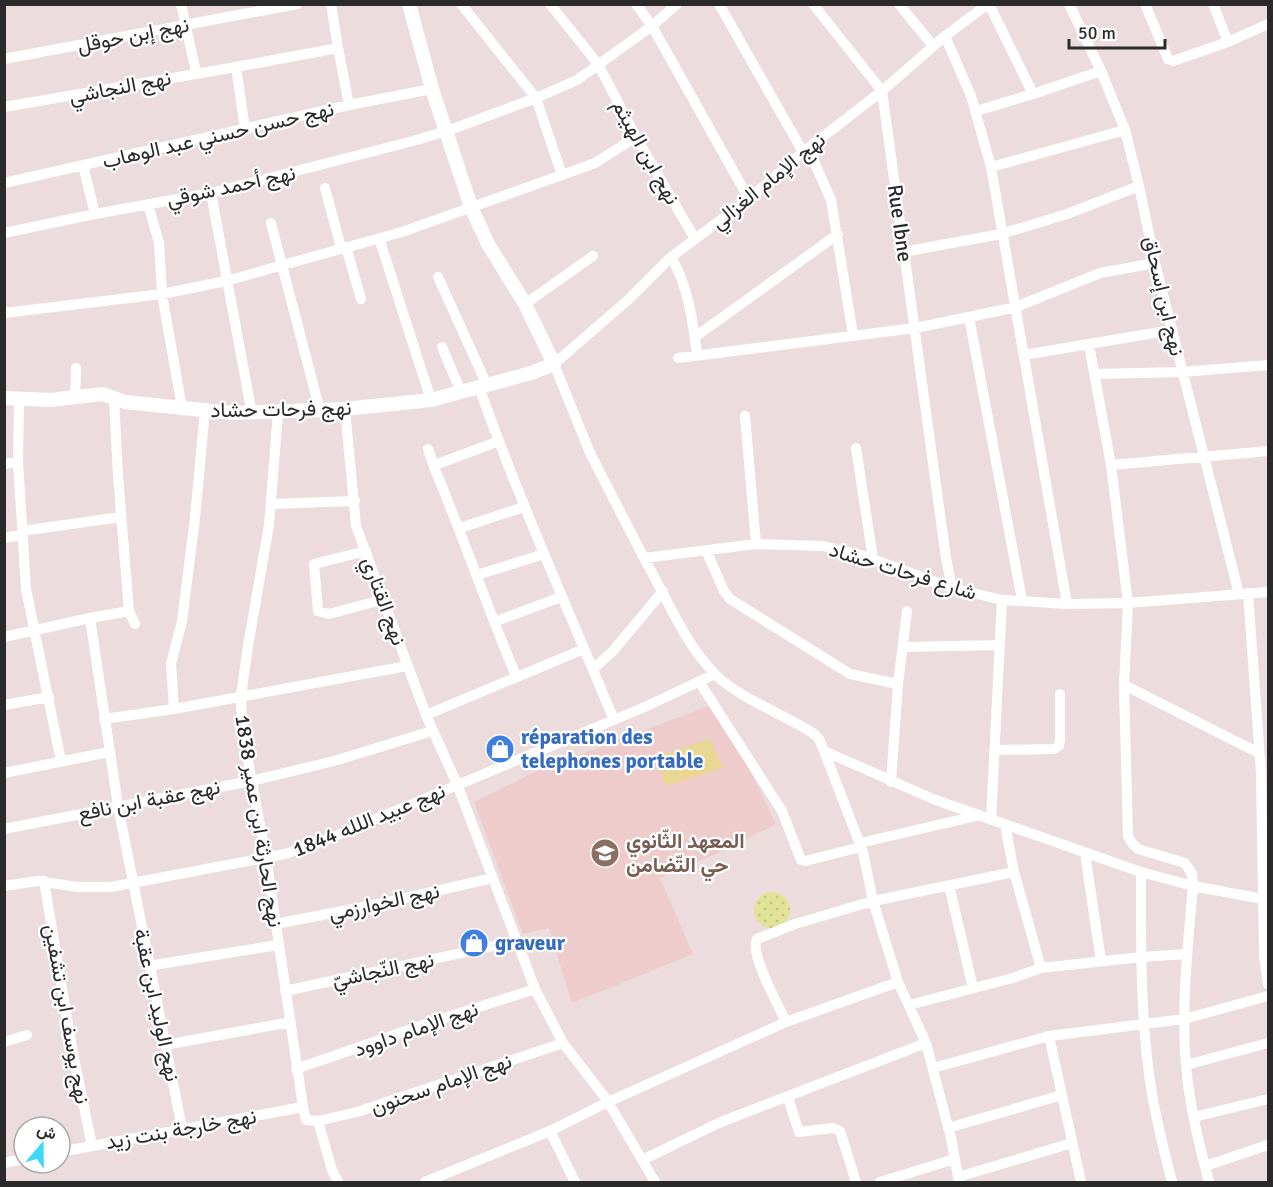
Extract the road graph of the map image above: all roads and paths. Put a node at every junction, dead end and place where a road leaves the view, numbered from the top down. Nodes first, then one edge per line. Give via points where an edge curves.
1 (181, 4) edge
2 (297, 4) edge
3 (331, 4) edge
4 (409, 4) edge
5 (461, 4) edge
6 (550, 4) edge
7 (636, 4) edge
8 (677, 4) edge
9 (719, 4) edge
10 (813, 4) edge
11 (899, 4) edge
12 (988, 4) edge
13 (1069, 4) edge
14 (1145, 4) edge
15 (1213, 4) edge
16 (1269, 24) edge
17 (185, 26) junction
18 (652, 26) junction
19 (945, 36) junction
20 (1228, 42) junction
21 (933, 46) junction
22 (338, 48) junction
23 (4, 59) edge
24 (598, 63) junction
25 (236, 67) junction
26 (1101, 71) junction
27 (196, 72) junction
28 (432, 88) junction
29 (882, 91) junction
30 (1033, 94) junction
31 (536, 98) junction
32 (349, 105) junction
33 (4, 108) edge
34 (976, 111) junction
35 (245, 129) junction
36 (450, 129) junction
37 (1125, 130) junction
38 (636, 137) junction
39 (805, 150) junction
40 (83, 165) junction
41 (991, 168) junction
42 (561, 175) junction
43 (4, 183) edge
44 (1139, 186) junction
45 (326, 188) dead end
46 (211, 193) junction
47 (749, 199) junction
48 (148, 204) junction
49 (471, 207) junction
50 (95, 214) junction
51 (271, 223) dead end
52 (4, 233) edge
53 (838, 234) junction
54 (1001, 234) junction
55 (379, 238) junction
56 (695, 239) junction
57 (344, 248) junction
58 (903, 252) junction
59 (593, 256) dead end
60 (671, 257) junction
61 (1155, 263) junction
62 (283, 265) junction
63 (438, 277) dead end
64 (226, 281) junction
65 (162, 294) junction
66 (361, 299) dead end
67 (525, 304) junction
68 (1016, 307) junction
69 (4, 313) edge
70 (969, 317) junction
71 (915, 328) junction
72 (1172, 330) junction
73 (854, 335) junction
74 (695, 337) junction
75 (1089, 345) junction
76 (442, 347) dead end
77 (697, 354) junction
78 (1024, 355) junction
79 (678, 358) dead end
80 (554, 364) junction
81 (1269, 365) edge
82 (76, 368) dead end
83 (1182, 372) junction
84 (1095, 374) junction
85 (483, 386) junction
86 (461, 392) junction
87 (75, 397) junction
88 (12, 398) edge
89 (114, 399) junction
90 (431, 400) junction
91 (182, 408) junction
92 (345, 409) junction
93 (205, 410) junction
94 (320, 411) junction
95 (278, 413) junction
96 (252, 414) junction
97 (745, 416) dead end
98 (499, 441) junction
99 (856, 448) dead end
100 (428, 449) dead end
101 (1269, 451) edge
102 (1203, 456) junction
103 (18, 462) junction
104 (4, 464) edge
105 (1111, 465) junction
106 (434, 466) junction
107 (355, 501) junction
108 (271, 504) junction
109 (524, 507) junction
110 (121, 518) junction
111 (460, 528) junction
112 (22, 533) junction
113 (4, 538) edge
114 (756, 544) junction
115 (706, 550) junction
116 (366, 551) junction
117 (544, 554) junction
118 (644, 558) junction
119 (873, 559) junction
120 (477, 575) junction
121 (952, 588) junction
122 (663, 591) junction
123 (1269, 592) edge
124 (1243, 594) junction
125 (561, 597) junction
126 (385, 599) junction
127 (1002, 600) junction
128 (1022, 600) junction
129 (1128, 603) junction
130 (1067, 604) junction
131 (129, 611) junction
132 (907, 611) dead end
133 (90, 618) junction
134 (494, 622) junction
135 (135, 624) dead end
136 (34, 631) junction
137 (4, 637) edge
138 (1000, 645) junction
139 (903, 647) junction
140 (584, 649) junction
141 (407, 666) junction
142 (593, 669) junction
143 (715, 674) junction
144 (516, 676) junction
145 (700, 683) junction
146 (898, 684) junction
147 (1124, 685) junction
148 (1060, 694) dead end
149 (241, 696) junction
150 (49, 697) junction
151 (4, 705) edge
152 (174, 709) junction
153 (426, 715) junction
154 (104, 719) junction
155 (614, 720) junction
156 (432, 731) junction
157 (1263, 735) edge
158 (994, 750) junction
159 (824, 751) junction
160 (109, 752) junction
161 (1259, 753) junction
162 (61, 761) junction
163 (4, 773) edge
164 (1265, 773) edge
165 (250, 781) junction
166 (891, 782) junction
167 (457, 784) junction
168 (118, 806) junction
169 (1265, 813) edge
170 (978, 815) junction
171 (991, 820) junction
172 (1005, 825) junction
173 (4, 829) edge
174 (860, 845) junction
175 (1085, 853) junction
176 (266, 857) junction
177 (1014, 872) junction
178 (1141, 872) junction
179 (494, 878) junction
180 (44, 881) junction
181 (132, 882) junction
182 (949, 885) junction
183 (1193, 885) junction
184 (4, 886) edge
185 (1265, 900) edge
186 (873, 902) junction
187 (275, 924) junction
188 (517, 941) junction
189 (278, 945) junction
190 (1187, 954) junction
191 (1141, 957) junction
192 (1101, 962) junction
193 (148, 966) junction
194 (1041, 968) junction
195 (1268, 979) edge
196 (898, 982) junction
197 (973, 988) junction
198 (535, 989) junction
199 (285, 991) junction
200 (1269, 996) edge
201 (909, 1005) junction
202 (1184, 1019) junction
203 (291, 1022) junction
204 (786, 1022) junction
205 (1144, 1024) junction
206 (27, 1035) dead end
207 (1049, 1036) junction
208 (4, 1042) edge
209 (563, 1043) junction
210 (927, 1043) junction
211 (1269, 1043) edge
212 (165, 1045) junction
213 (1186, 1065) junction
214 (933, 1068) junction
215 (297, 1069) junction
216 (1062, 1095) junction
217 (788, 1098) junction
218 (1269, 1099) edge
219 (608, 1102) junction
220 (303, 1107) junction
221 (1194, 1117) junction
222 (312, 1121) junction
223 (182, 1128) junction
224 (948, 1128) junction
225 (550, 1131) junction
226 (1072, 1143) junction
227 (1269, 1145) edge
228 (92, 1146) junction
229 (72, 1150) edge
230 (955, 1159) junction
231 (642, 1161) junction
232 (1205, 1166) junction
233 (443, 1179) edge
234 (958, 1180) edge
235 (338, 1182) edge
236 (424, 1182) edge
237 (575, 1182) edge
238 (655, 1182) edge
239 (856, 1182) edge
240 (880, 1182) edge
241 (1081, 1182) edge
242 (1172, 1182) edge
243 (1209, 1182) edge

1 - 17 street
2 - 17 street, نهج إبن حوقل
3 - 22 street
4 - 28 street
5 - 31 street
6 - 24 street, نهج ابن الهيثم
7 - 18 street
8 - 18 street, نهج أحمد شوقي
9 - 39 street
10 - 29 street
11 - 21 street
12 - 19 street, نهج الإمام الغزالي
12 - 30 street
13 - 26 street, نهج ابن إسحاق
14 - 20 street via 1170,61
15 - 20 street
16 - 20 street
17 - 23 street, نهج إبن حوقل
17 - 27 street
18 - 24 street, نهج أحمد شوقي
18 - 47 street
19 - 21 street, نهج الإمام الغزالي
19 - 34 street
21 - 29 street, نهج الإمام الغزالي
22 - 25 street, نهج النجاشي
22 - 32 street
24 - 31 street, نهج أحمد شوقي via 578,80
24 - 38 street, نهج ابن الهيثم
25 - 27 street, نهج النجاشي
25 - 35 street
26 - 30 street
26 - 37 street, نهج ابن إسحاق
27 - 33 street, نهج النجاشي
28 - 32 street, نهج حسن حسني عبد الوهاب
28 - 36 street
29 - 39 street, نهج الإمام الغزالي
29 - 58 street, Rue Ibne
30 - 34 street
31 - 36 street, نهج أحمد شوقي
31 - 42 street
32 - 35 street, نهج حسن حسني عبد الوهاب
34 - 41 street
35 - 40 street, نهج حسن حسني عبد الوهاب
36 - 46 street, نهج أحمد شوقي
36 - 49 street
37 - 41 street
37 - 44 street, نهج ابن إسحاق
38 - 42 street via 595,163
38 - 56 street, نهج ابن الهيثم
39 - 47 street, نهج الإمام الغزالي
39 - 53 street via 827,188
40 - 43 street, نهج حسن حسني عبد الوهاب
40 - 50 street
41 - 54 street
42 - 49 street
44 - 54 street
44 - 61 street, نهج ابن إسحاق
45 - 57 street
46 - 48 street, نهج أحمد شوقي
46 - 64 street
47 - 56 street, نهج الإمام الغزالي
48 - 50 street, نهج أحمد شوقي
48 - 65 street via 159,243
49 - 55 street
49 - 67 street via 488,244
50 - 52 street, نهج أحمد شوقي
51 - 62 street
53 - 73 street
53 - 74 street
54 - 58 street
54 - 68 street
55 - 57 street
55 - 90 street
56 - 60 street, نهج الإمام الغزالي
57 - 62 street
57 - 66 street
58 - 71 street, Rue Ibne
59 - 67 street
60 - 74 street via 680,272
60 - 80 street, نهج الإمام الغزالي
61 - 68 street via 1100,273
61 - 72 street, نهج ابن إسحاق
62 - 64 street
62 - 94 street
63 - 85 street
64 - 65 street
64 - 96 street
65 - 69 street
65 - 91 street
67 - 80 street
68 - 70 street
68 - 78 street
70 - 71 street
70 - 128 street
71 - 73 street
71 - 121 street, Rue Ibne
72 - 75 street
72 - 83 street, نهج ابن إسحاق
73 - 77 street
74 - 77 street
75 - 78 street
75 - 84 street
76 - 86 street
77 - 79 street
78 - 130 street
80 - 85 street, نهج فرحات حشاد
80 - 118 street via 590,453
81 - 83 street
82 - 87 street
83 - 84 street
83 - 102 street, نهج ابن إسحاق
84 - 105 street
85 - 86 street, نهج فرحات حشاد
85 - 98 street
86 - 90 street, نهج فرحات حشاد
87 - 88 street, نهج فرحات حشاد
87 - 89 street, نهج فرحات حشاد via 103,394
88 - 103 street
89 - 91 street, نهج فرحات حشاد
89 - 110 street
90 - 92 street, نهج فرحات حشاد
91 - 93 street, نهج فرحات حشاد
92 - 94 street, نهج فرحات حشاد
92 - 107 street, نهج القتاري
93 - 96 street, نهج فرحات حشاد
93 - 152 street via 182,621 171,664
94 - 95 street, نهج فرحات حشاد
95 - 96 street, نهج فرحات حشاد
95 - 108 street, نهج الحارثة ابن عمير 1838
97 - 114 street
98 - 106 street
98 - 109 street
99 - 119 street
100 - 106 street
101 - 102 street
102 - 105 street
102 - 124 street, نهج ابن إسحاق
103 - 104 street
103 - 112 street
105 - 129 street
106 - 111 street
107 - 108 street
107 - 116 street, نهج القتاري via 355,521
108 - 149 street, نهج الحارثة ابن عمير 1838
109 - 111 street
109 - 117 street
110 - 112 street
110 - 131 street
111 - 120 street
112 - 113 street
112 - 136 street
114 - 115 street, شارع فرحات حشاد
114 - 119 street, شارع فرحات حشاد via 823,546
115 - 118 street, شارع فرحات حشاد
115 - 146 street via 730,599 850,674
116 - 126 street, نهج القتاري
116 - 126 street via 314,564 318,611 329,614
117 - 120 street
117 - 125 street
118 - 122 street
119 - 121 street, شارع فرحات حشاد
120 - 134 street
121 - 127 street, شارع فرحات حشاد
122 - 142 street
122 - 143 street via 681,626
123 - 124 street, شارع فرحات حشاد
124 - 129 street, شارع فرحات حشاد
124 - 157 street, نهج ابن إسحاق
125 - 134 street
125 - 140 street
126 - 141 street, نهج القتاري
127 - 128 street, شارع فرحات حشاد
127 - 138 street
128 - 130 street, شارع فرحات حشاد
129 - 130 street, شارع فرحات حشاد
129 - 147 street
131 - 133 street
131 - 135 street
132 - 139 street
133 - 136 street
133 - 154 street, نهج الوليد ابن عقبة
134 - 144 street
136 - 137 street
136 - 150 street
138 - 139 street
138 - 158 street
139 - 146 street
140 - 142 street
140 - 144 street
141 - 149 street
141 - 153 street, نهج القتاري
142 - 155 street
143 - 145 street, نهج عبيد اللله 1844
143 - 159 street via 813,733
144 - 153 street
145 - 155 street, نهج عبيد اللله 1844
145 - 174 street via 782,812 801,860
146 - 166 street
147 - 161 street
147 - 183 street via 1128,836 1138,849 1185,863
148 - 158 street via 1059,746
149 - 152 street
149 - 165 street, نهج الحارثة ابن عمير 1838
150 - 151 street
150 - 162 street
152 - 154 street
153 - 156 street, نهج القتاري
154 - 160 street, نهج الوليد ابن عقبة
155 - 167 street, نهج عبيد اللله 1844
156 - 165 street, نهج عقبة ابن نافع
156 - 167 street, نهج القتاري
157 - 161 street, نهج ابن إسحاق
158 - 171 street
159 - 166 street
159 - 174 street
160 - 162 street
160 - 168 street, نهج الوليد ابن عقبة
161 - 164 street, نهج ابن إسحاق
162 - 163 street
164 - 169 street, نهج ابن إسحاق
165 - 168 street, نهج عقبة ابن نافع
165 - 176 street, نهج الحارثة ابن عمير 1838
166 - 170 street
167 - 176 street, نهج عبيد اللله 1844 via 294,852
167 - 179 street, نهج القتاري
168 - 173 street, نهج عقبة ابن نافع
168 - 181 street, نهج الوليد ابن عقبة
169 - 185 street, نهج ابن إسحاق
170 - 171 street
170 - 174 street
171 - 172 street
172 - 175 street
172 - 177 street
174 - 186 street
175 - 178 street
175 - 192 street
176 - 181 street, نهج عبيد اللله 1844
176 - 187 street, نهج الحارثة ابن عمير 1838
177 - 182 street
177 - 194 street
178 - 183 street
178 - 191 street
179 - 187 street, نهج الخوارزمي
179 - 188 street, نهج القتاري
180 - 181 street, نهج عبيد اللله 1844 via 95,888
180 - 184 street, نهج عبيد اللله 1844
180 - 228 street, نهج يوسف ابن تشفين
181 - 193 street, نهج الوليد ابن عقبة
182 - 186 street
182 - 197 street
183 - 185 street
183 - 190 street
185 - 195 street, نهج ابن إسحاق via 1264,956
186 - 196 street
186 - 204 street via 757,939 755,949 760,966
187 - 189 street, نهج الحارثة ابن عمير 1838
188 - 198 street, نهج القتاري
188 - 199 street, نهج النّجاشيّ
189 - 193 street
189 - 199 street, نهج الحارثة ابن عمير 1838
190 - 191 street
190 - 202 street
191 - 192 street
191 - 205 street
192 - 194 street
193 - 212 street, نهج الوليد ابن عقبة
194 - 197 street
196 - 201 street
196 - 204 street
197 - 201 street
198 - 209 street, نهج القتاري
198 - 215 street, نهج الإمام داوود
199 - 203 street, نهج الحارثة ابن عمير 1838
200 - 202 street
201 - 210 street
202 - 205 street
202 - 213 street
203 - 212 street
203 - 215 street, نهج الحارثة ابن عمير 1838
204 - 219 street
205 - 207 street
205 - 242 street via 1151,1087
206 - 208 street
207 - 214 street
207 - 216 street
209 - 219 street, نهج القتاري
209 - 222 street, نهج الإمام سحنون via 368,1108
210 - 214 street
210 - 217 street
211 - 213 street
212 - 223 street, نهج الوليد ابن عقبة
213 - 221 street
214 - 224 street
215 - 220 street, نهج الحارثة ابن عمير 1838
216 - 224 street
216 - 226 street
217 - 231 street via 722,1122
217 - 239 street via 799,1132 833,1128 840,1131
218 - 221 street
219 - 225 street
219 - 231 street, نهج القتاري
220 - 222 street, نهج الحارثة ابن عمير 1838
220 - 223 street, نهج خارجة بنت زيد
221 - 232 street
222 - 235 street, نهج الحارثة ابن عمير 1838
223 - 228 street, نهج خارجة بنت زيد
224 - 230 street
225 - 233 street
225 - 237 street
226 - 234 street
226 - 241 street
227 - 232 street
228 - 229 street, نهج خارجة بنت زيد
230 - 234 street
230 - 240 street
231 - 238 street, نهج القتاري
232 - 243 street
233 - 236 street

